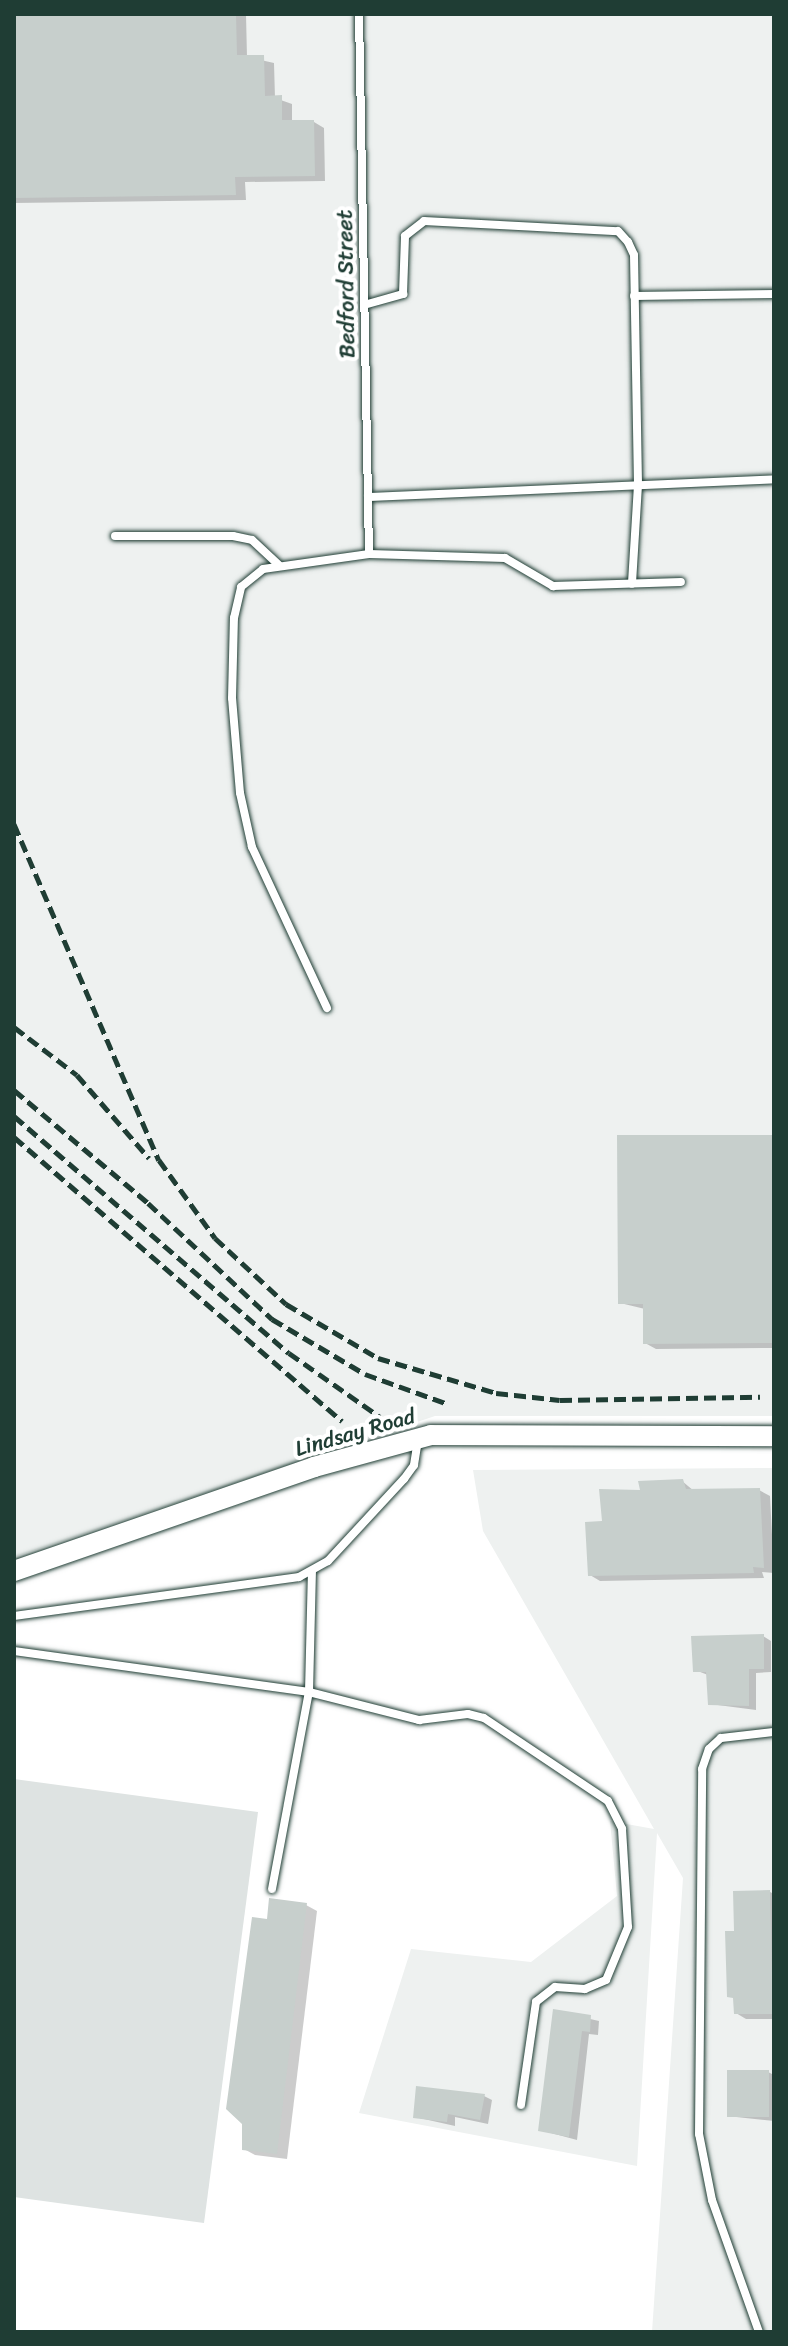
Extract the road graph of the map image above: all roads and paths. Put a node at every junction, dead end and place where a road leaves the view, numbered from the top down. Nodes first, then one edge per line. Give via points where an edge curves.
1 (359, 14) edge
2 (774, 294) edge
3 (634, 296) junction
4 (364, 305) junction
5 (773, 479) edge
6 (638, 485) junction
7 (368, 497) junction
8 (115, 536) dead end
9 (369, 554) junction
10 (279, 565) junction
11 (681, 582) dead end
12 (632, 584) junction
13 (327, 1008) dead end
14 (774, 1436) edge
15 (418, 1438) junction
16 (14, 1571) edge
17 (312, 1571) junction
18 (14, 1616) edge
19 (14, 1651) edge
20 (309, 1692) junction
21 (774, 1732) edge
22 (272, 1889) dead end
23 (521, 2105) dead end
24 (759, 2332) edge

1 - 4 lane, Bedford Street
2 - 3 lane
3 - 4 lane via 634,255 618,231 424,221 405,236 403,294 394,301
3 - 6 lane
4 - 7 lane, Bedford Street
5 - 6 lane
6 - 7 lane
6 - 12 lane
7 - 9 lane, Bedford Street
8 - 10 lane via 233,536 252,540
9 - 10 lane
9 - 12 lane via 505,558 553,586
10 - 13 lane via 253,575 236,599 234,759 252,847
11 - 12 lane
14 - 15 street, Lindsay Road
15 - 16 street, Lindsay Road via 314,1467
15 - 17 lane via 414,1465 404,1479
17 - 18 lane via 262,1585
17 - 20 lane
19 - 20 lane
20 - 22 lane
20 - 23 lane via 419,1720 468,1714 484,1718 591,1787 615,1809 622,1829 630,1913 624,1940 606,1980 585,1989 555,1987 536,2002
21 - 24 lane via 721,1738 709,1749 702,1769 699,2134 712,2200

